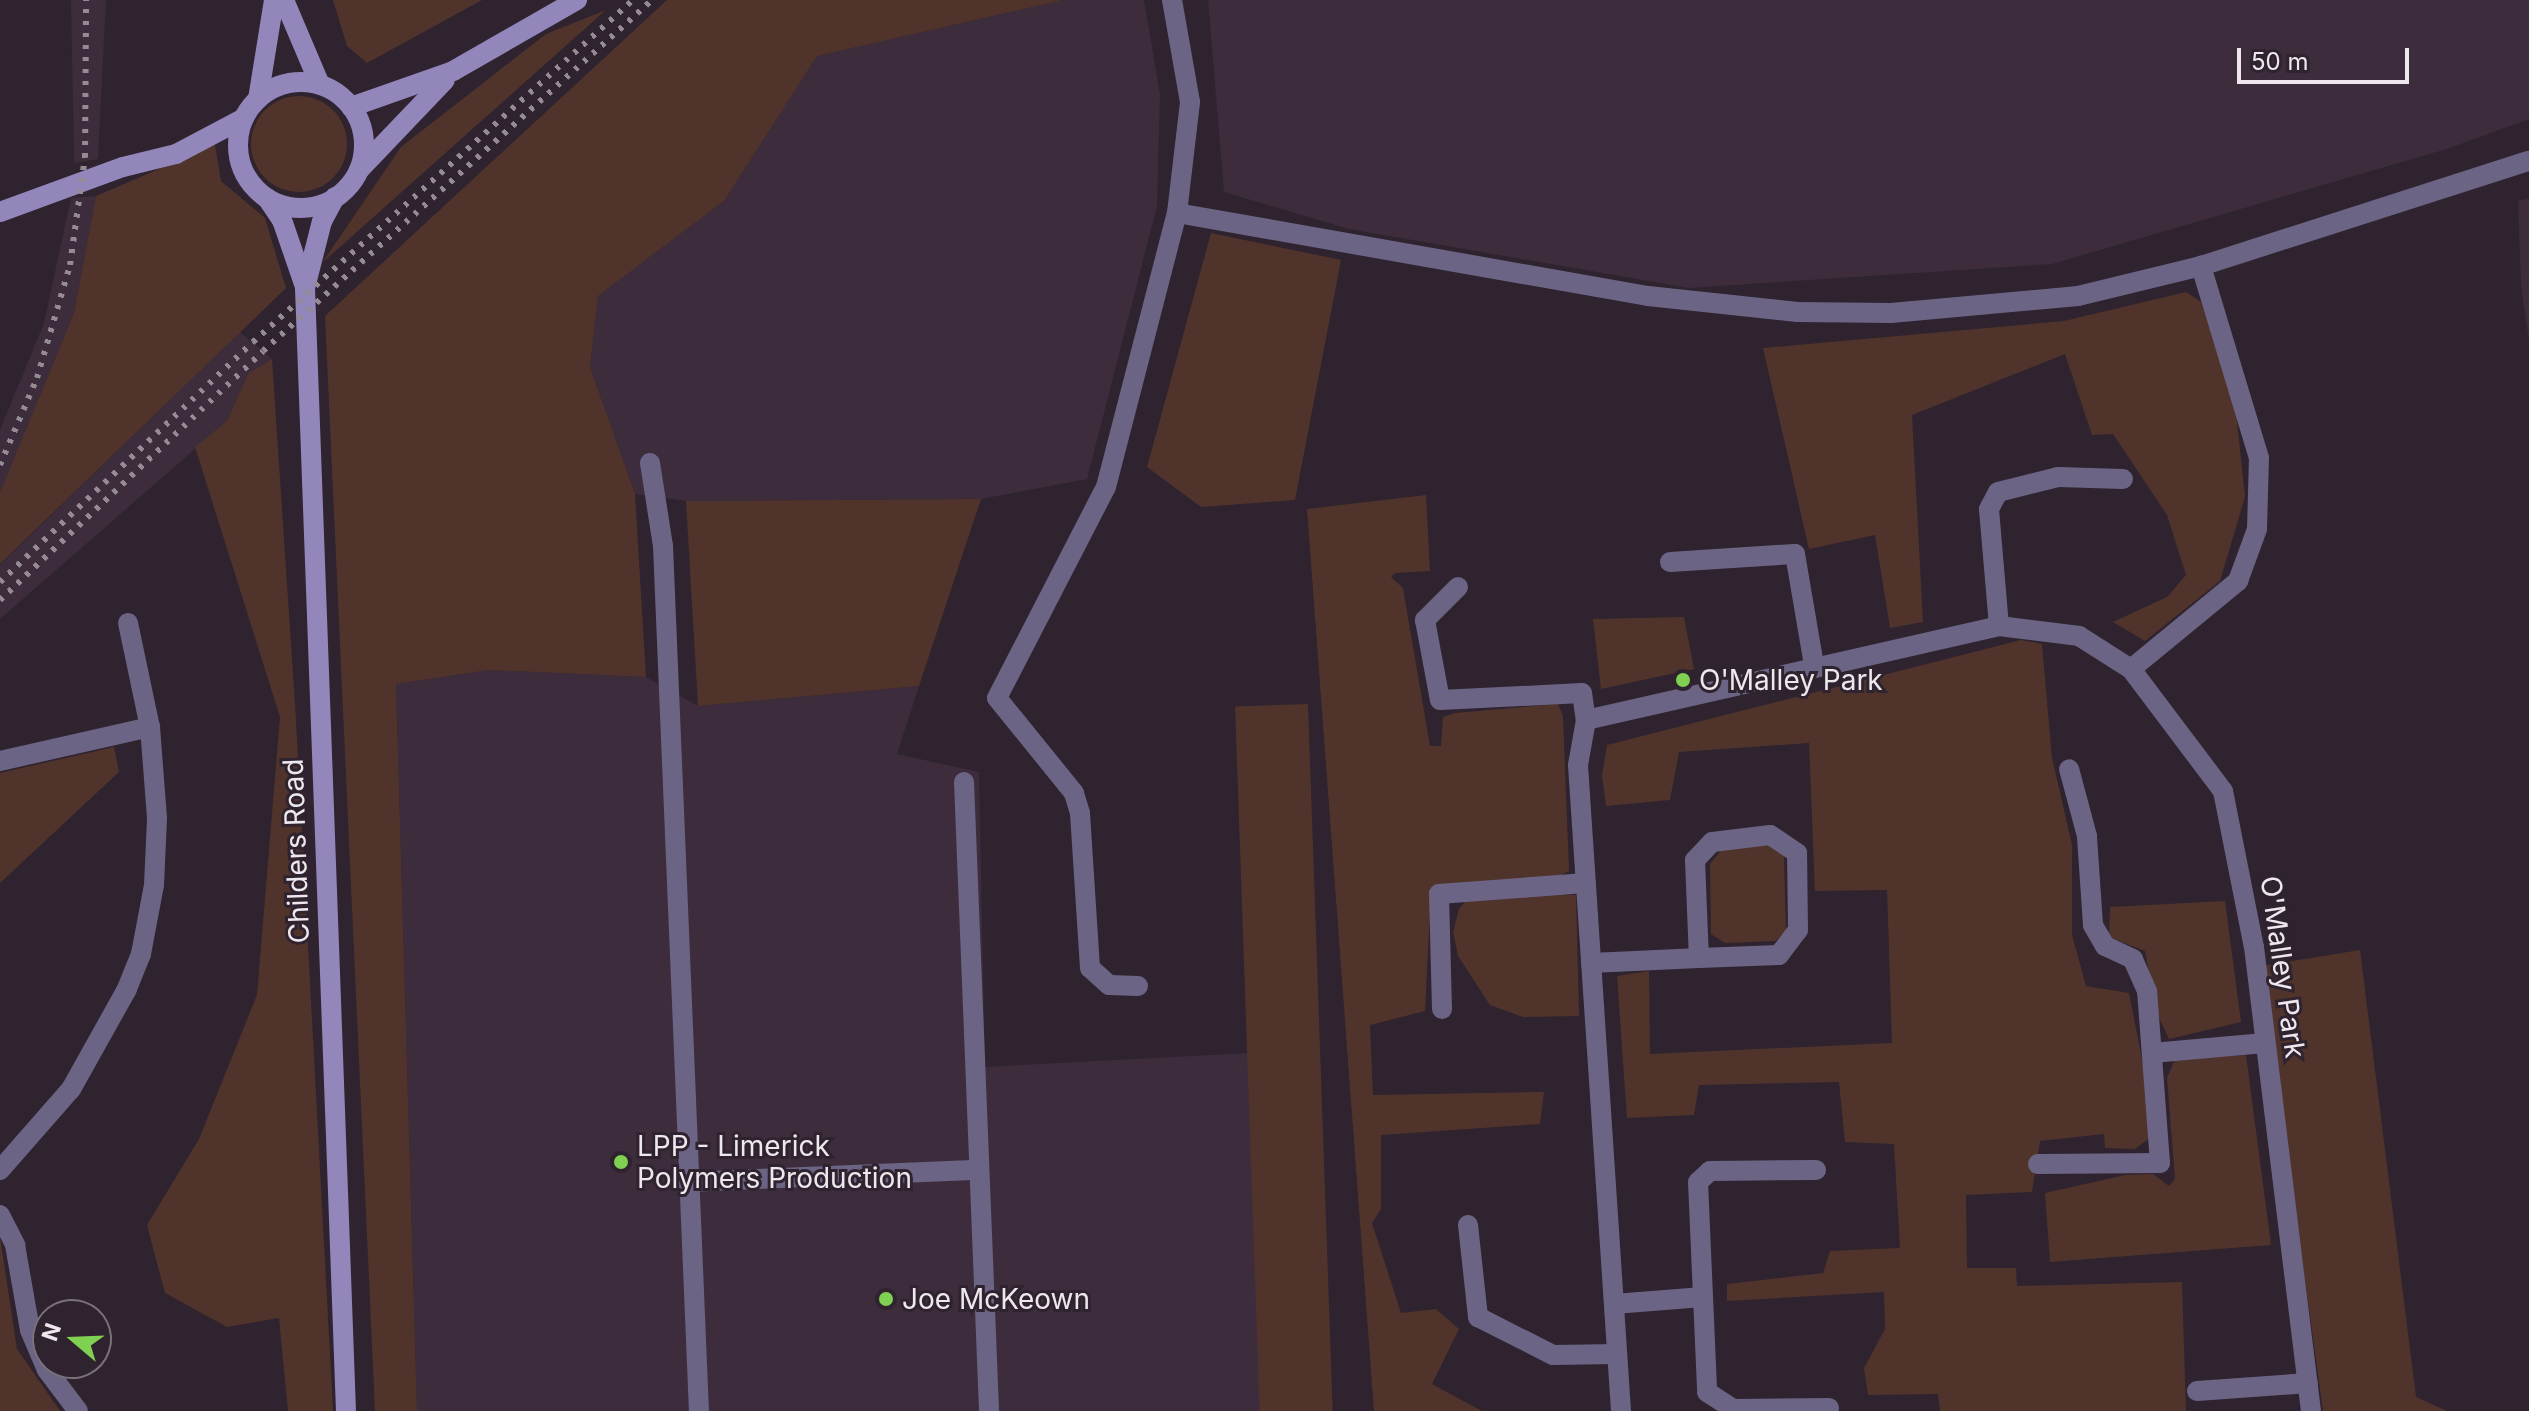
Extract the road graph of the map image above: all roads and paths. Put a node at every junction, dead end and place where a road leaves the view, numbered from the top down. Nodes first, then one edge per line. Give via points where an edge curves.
1 (274, 0) edge
2 (284, 0) edge
3 (577, 0) edge
4 (1172, 0) edge
5 (453, 71) junction
6 (320, 85) junction
7 (258, 99) junction
8 (351, 107) junction
9 (244, 118) junction
10 (2529, 161) edge
11 (357, 172) junction
12 (335, 197) junction
13 (267, 198) junction
14 (0, 212) edge
15 (1177, 213) junction
16 (2201, 266) junction
17 (305, 288) junction
18 (650, 463) dead end
19 (2123, 479) dead end
20 (1670, 562) dead end
21 (1458, 587) dead end
22 (128, 623) dead end
23 (1999, 626) junction
24 (1814, 665) junction
25 (2131, 669) junction
26 (1586, 720) junction
27 (150, 727) junction
28 (0, 761) edge
29 (2069, 769) dead end
30 (964, 782) dead end
31 (1586, 883) junction
32 (1699, 958) junction
33 (1591, 963) junction
34 (1138, 986) dead end
35 (1442, 1009) dead end
36 (2265, 1043) junction
37 (2152, 1053) junction
38 (2038, 1164) dead end
39 (0, 1170) edge
40 (979, 1170) junction
41 (1816, 1170) dead end
42 (687, 1182) junction
43 (0, 1215) edge
44 (1468, 1225) dead end
45 (1703, 1297) junction
46 (1614, 1304) junction
47 (1617, 1354) junction
48 (2308, 1383) junction
49 (2197, 1391) dead end
50 (1829, 1408) dead end
51 (78, 1411) edge
52 (346, 1411) edge
53 (699, 1411) edge
54 (989, 1411) edge
55 (1621, 1411) edge
56 (2311, 1411) edge

1 - 7 main road
2 - 6 main road
3 - 5 main road
4 - 15 street via 1190,102
5 - 8 main road
5 - 11 main road
6 - 7 main road via 281,85
6 - 8 main road
7 - 9 main road
8 - 11 main road via 363,137
9 - 13 main road via 239,157 246,175
9 - 14 main road via 176,154 123,167
10 - 16 street
11 - 12 main road
12 - 13 main road via 295,208
12 - 17 main road, Childers Road via 322,221
13 - 17 main road, Childers Road via 282,220
15 - 16 street via 1648,296 1797,312 1891,313 2066,298
15 - 34 street via 1106,487 997,698 1074,793 1080,813 1090,968 1109,985
16 - 25 street via 2259,458 2257,529 2238,581
17 - 52 main road, Childers Road
18 - 42 street via 663,546
19 - 23 street via 2058,477 1998,492 1989,509
20 - 24 street via 1795,554
21 - 26 street via 1425,620 1440,700 1582,693
22 - 27 street
23 - 24 street, O'Malley Park
23 - 25 street, O'Malley Park via 2079,636
24 - 26 street, O'Malley Park
25 - 36 street, O'Malley Park via 2212,771 2227,803 2254,947
26 - 31 street via 1578,765
27 - 28 street
27 - 39 street via 157,819 154,885 141,954 110,1026 71,1089
29 - 37 street via 2087,836 2093,925 2105,946 2133,959 2147,991
30 - 40 street
31 - 33 street
31 - 35 street via 1439,894
32 - 32 street via 1695,860 1703,851 1712,842 1770,835 1797,853 1798,930 1779,955
32 - 33 street
33 - 46 street
36 - 37 street
36 - 48 street, O'Malley Park
37 - 38 street via 2160,1163
40 - 42 street
40 - 54 street
41 - 45 street via 1710,1171 1698,1182
42 - 53 street
43 - 51 street via 15,1245 30,1330 47,1370
44 - 47 street via 1478,1317 1553,1355
45 - 46 street
45 - 50 street via 1707,1392 1733,1409
46 - 47 street
47 - 55 street
48 - 49 street
48 - 56 street, O'Malley Park

